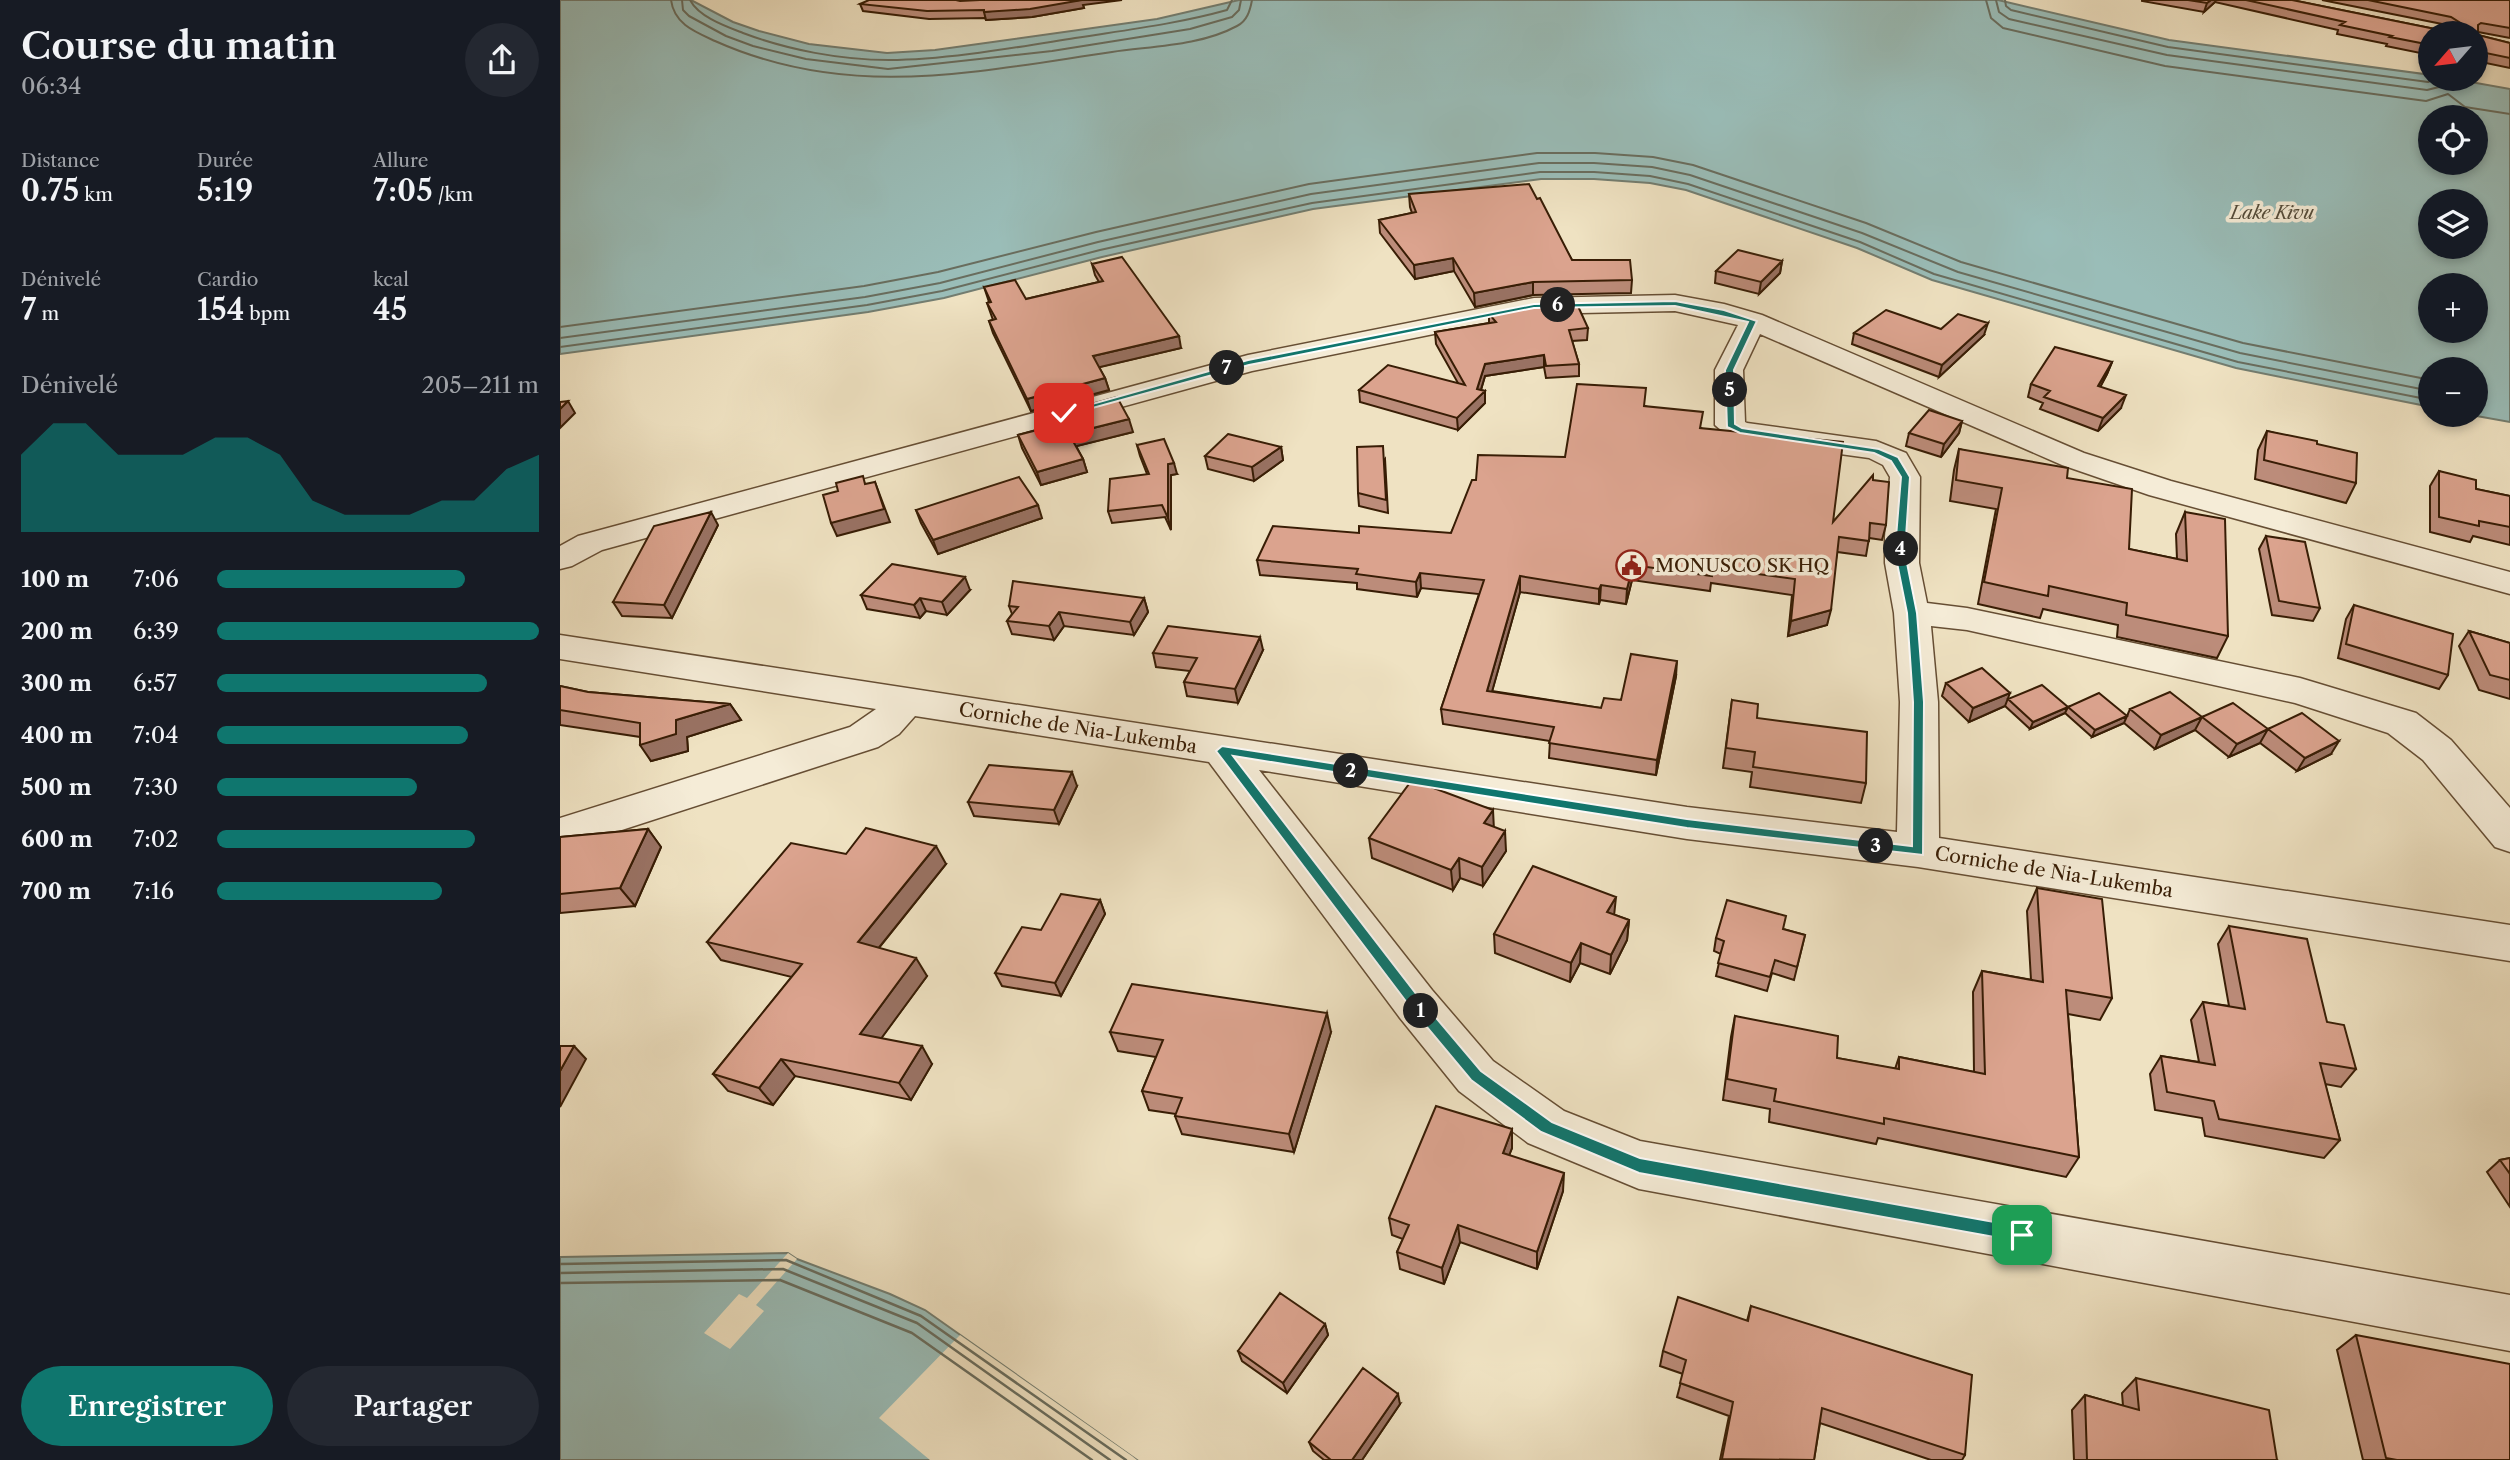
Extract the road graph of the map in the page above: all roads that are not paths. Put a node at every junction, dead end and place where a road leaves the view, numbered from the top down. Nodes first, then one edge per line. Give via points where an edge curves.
1 (952, 0) edge
2 (990, 0) edge
3 (1753, 321) junction
4 (560, 559) edge
5 (2510, 583) edge
6 (1912, 613) junction
7 (560, 647) edge
8 (907, 701) junction
9 (1222, 751) junction
10 (560, 834) edge
11 (2510, 836) edge
12 (1918, 852) junction
13 (2510, 943) edge
14 (2510, 1323) edge

1 - 2 street
3 - 4 street via 1675,303 1534,306 1248,362 644,527 590,543
3 - 5 street via 2073,459 2160,488
3 - 6 street via 1730,370 1730,425 1740,431 1876,450 1895,459 1905,477 1902,563
6 - 11 street via 1967,620 2300,691 2402,723 2437,750
6 - 12 street via 1919,702
7 - 8 street, Corniche de Nia-Lukemba
8 - 9 street, Corniche de Nia-Lukemba
8 - 10 street via 885,724 864,737
9 - 12 street, Corniche de Nia-Lukemba via 1674,821
9 - 14 street via 1476,1076 1546,1127 1639,1165
12 - 13 street, Corniche de Nia-Lukemba

